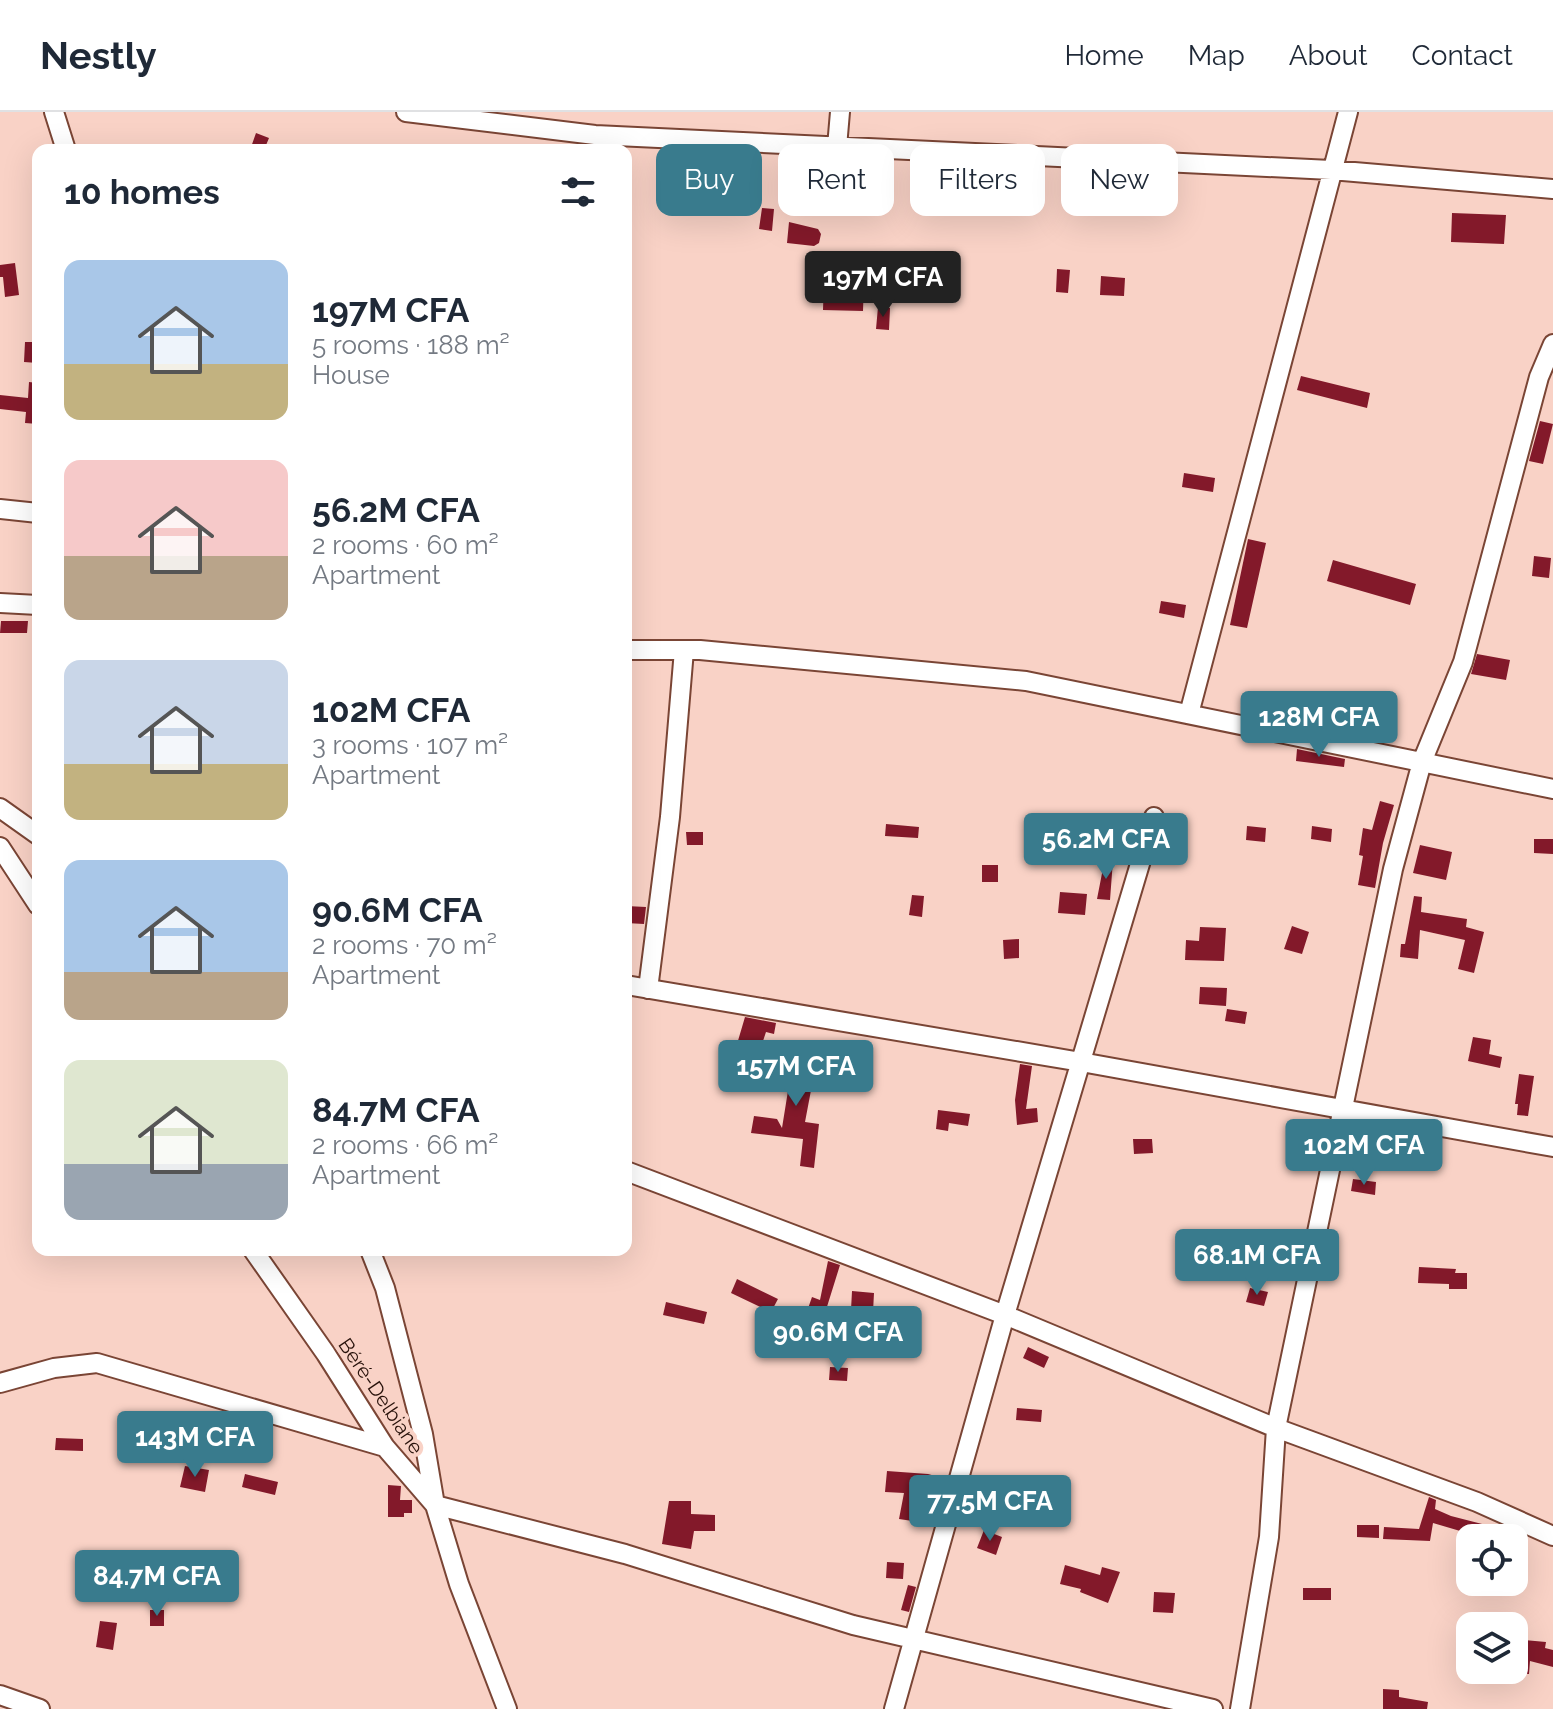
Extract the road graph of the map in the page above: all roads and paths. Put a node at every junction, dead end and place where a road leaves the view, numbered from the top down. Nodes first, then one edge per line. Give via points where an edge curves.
1 (54, 112) edge
2 (406, 112) edge
3 (840, 112) edge
4 (1348, 112) edge
5 (64, 144) edge
6 (778, 144) edge
7 (837, 144) edge
8 (894, 150) edge
9 (1331, 170) junction
10 (1553, 189) edge
11 (1553, 344) edge
12 (0, 509) edge
13 (32, 512) edge
14 (0, 603) edge
15 (32, 605) edge
16 (632, 650) edge
17 (684, 650) junction
18 (1189, 714) junction
19 (1422, 762) junction
20 (1553, 789) edge
21 (0, 808) edge
22 (1154, 817) dead end
23 (32, 831) edge
24 (0, 847) edge
25 (32, 896) edge
26 (632, 986) edge
27 (648, 989) junction
28 (1081, 1062) junction
29 (1343, 1110) junction
30 (1553, 1147) edge
31 (632, 1173) edge
32 (257, 1256) edge
33 (372, 1256) edge
34 (1005, 1315) junction
35 (0, 1383) edge
36 (1276, 1428) junction
37 (385, 1447) junction
38 (435, 1505) junction
39 (1553, 1536) edge
40 (915, 1640) junction
41 (0, 1695) edge
42 (40, 1709) edge
43 (507, 1709) edge
44 (894, 1709) edge
45 (1213, 1709) edge
46 (1240, 1709) edge

1 - 5 street
2 - 6 street via 595,135
3 - 7 street
4 - 9 street
8 - 9 street
9 - 10 street
9 - 18 street
11 - 19 street via 1539,377 1463,662
12 - 13 street
14 - 15 street
16 - 17 street
17 - 18 street via 1026,681
17 - 27 street
18 - 19 street
19 - 20 street
19 - 29 street via 1393,869
21 - 23 street
22 - 28 street
24 - 25 street
26 - 27 street
27 - 28 street
28 - 29 street
28 - 34 street
29 - 30 street
29 - 36 street
31 - 34 street
32 - 37 street, Béré-Delbiane
33 - 38 street via 423,1434
34 - 36 street
34 - 40 street
35 - 37 street via 97,1363
36 - 39 street via 1477,1502
36 - 46 street via 1269,1537
37 - 38 street, Béré-Delbiane
38 - 40 street via 625,1554
38 - 43 street, Béré-Delbiane
40 - 44 street
40 - 45 street
41 - 42 street

